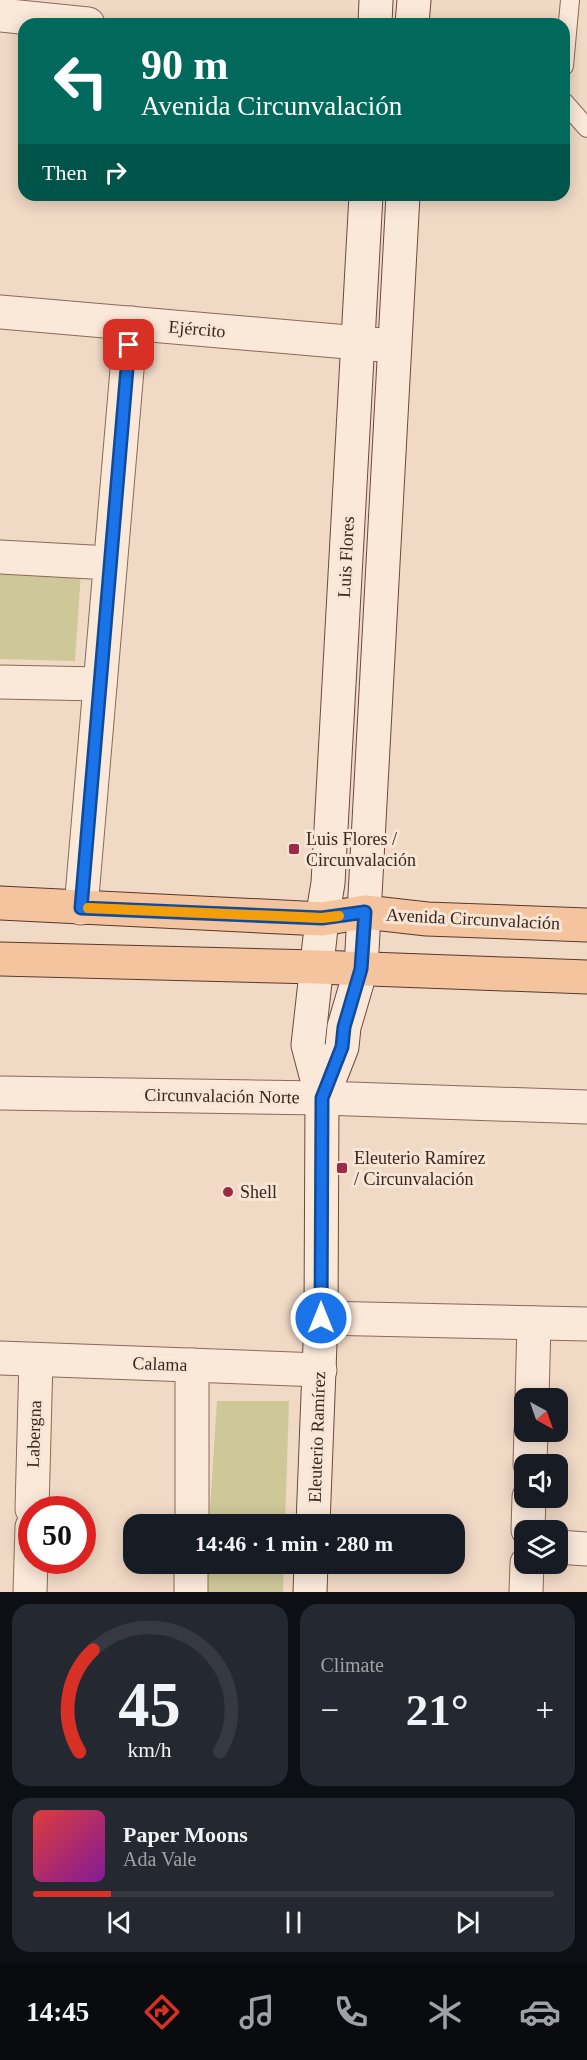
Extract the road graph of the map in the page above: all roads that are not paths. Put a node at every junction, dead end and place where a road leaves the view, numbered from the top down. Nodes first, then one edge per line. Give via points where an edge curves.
1 (376, 0) edge
2 (414, 0) edge
3 (570, 0) edge
4 (18, 11) edge
5 (56, 18) edge
6 (375, 18) edge
7 (412, 18) edge
8 (568, 18) edge
9 (570, 109) edge
10 (587, 128) edge
11 (366, 201) edge
12 (403, 201) edge
13 (0, 312) edge
14 (131, 323) junction
15 (358, 342) junction
16 (394, 346) junction
17 (0, 557) edge
18 (111, 563) junction
19 (0, 682) edge
20 (100, 684) junction
21 (0, 903) edge
22 (81, 908) junction
23 (365, 912) junction
24 (322, 918) junction
25 (587, 925) edge
26 (0, 959) edge
27 (317, 967) junction
28 (361, 969) junction
29 (587, 977) edge
30 (0, 1093) edge
31 (322, 1098) junction
32 (587, 1107) edge
33 (321, 1318) junction
34 (534, 1323) junction
35 (587, 1324) edge
36 (0, 1358) edge
37 (36, 1360) junction
38 (192, 1365) junction
39 (320, 1370) junction
40 (532, 1388) edge
41 (32, 1496) edge
42 (192, 1514) edge
43 (313, 1514) edge
44 (568, 1548) edge
45 (587, 1549) edge
46 (31, 1574) edge
47 (191, 1574) edge
48 (311, 1574) edge
49 (526, 1574) edge
50 (30, 1592) edge
51 (191, 1592) edge
52 (310, 1592) edge
53 (526, 1592) edge

1 - 6 street
2 - 7 street
3 - 8 lane
4 - 5 street
9 - 10 lane
11 - 15 street, Luis Flores
12 - 16 street, Luis Flores
13 - 14 street, Ejército
14 - 15 street, Ejército
14 - 18 street
15 - 16 street, Ejército
15 - 24 street, Luis Flores via 328,883
16 - 23 street, Luis Flores
17 - 18 street
18 - 20 street
19 - 20 street
20 - 22 street
21 - 22 main road, Avenida Circunvalación
22 - 24 main road, Avenida Circunvalación
23 - 24 main road, Avenida Circunvalación
23 - 25 main road, Avenida Circunvalación via 427,919
23 - 28 street, Eleuterio Ramírez
24 - 27 street, Eleuterio Ramírez
26 - 27 main road
27 - 28 main road
27 - 31 street, Eleuterio Ramírez via 308,1046
28 - 29 main road
28 - 31 street, Eleuterio Ramírez via 342,1047
30 - 31 street, Circunvalación Norte
31 - 32 street, Circunvalación Norte
31 - 33 street, Eleuterio Ramírez
33 - 34 street
33 - 39 street, Eleuterio Ramírez
34 - 35 street
34 - 40 street
36 - 37 street, Calama
37 - 38 street, Calama
37 - 41 street, Labergna
38 - 39 street, Calama
38 - 42 street
39 - 43 street, Eleuterio Ramírez
44 - 45 street
46 - 50 street
47 - 51 street
48 - 52 street
49 - 53 street

